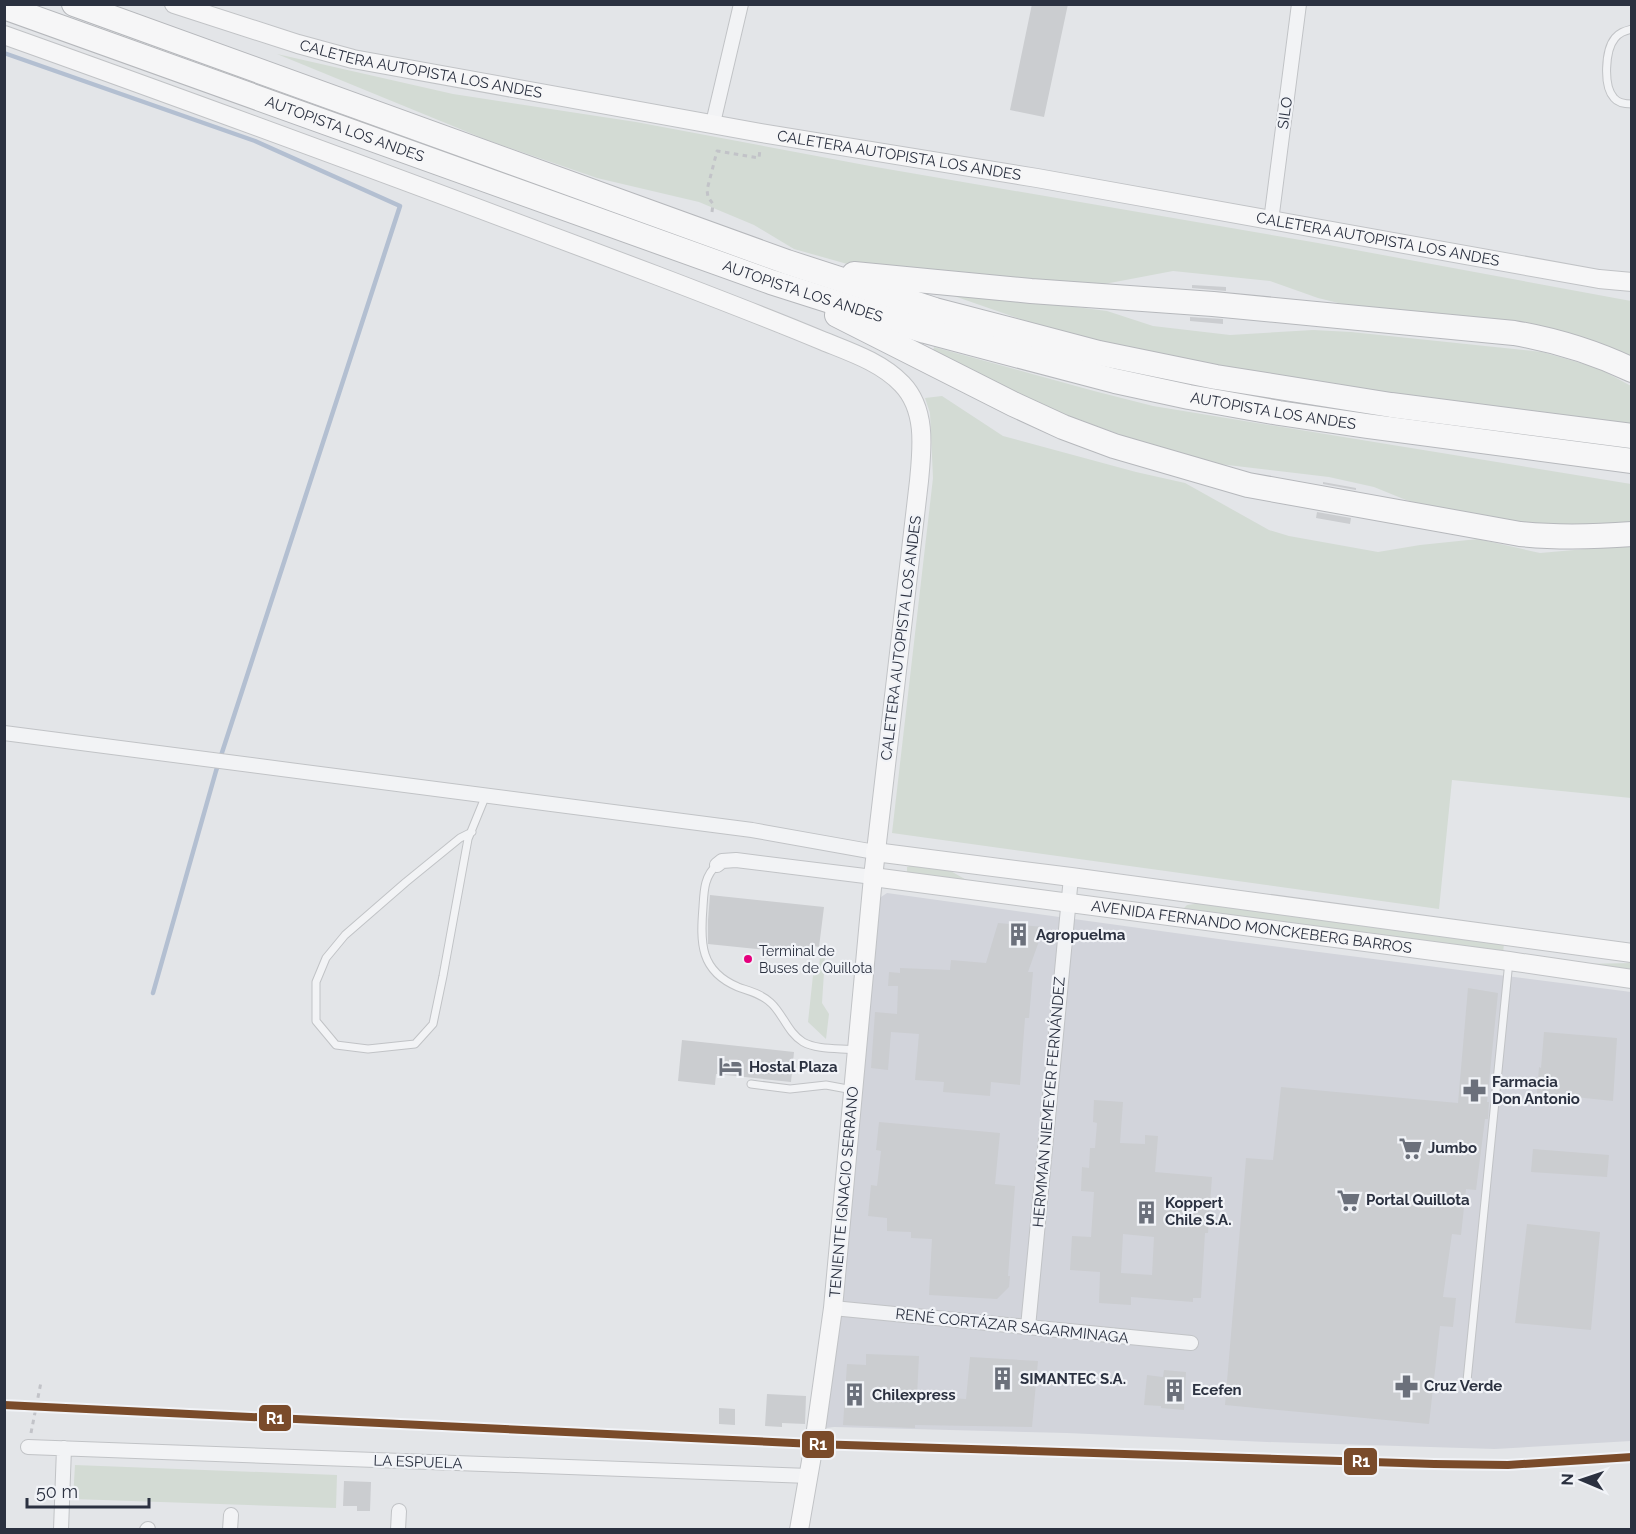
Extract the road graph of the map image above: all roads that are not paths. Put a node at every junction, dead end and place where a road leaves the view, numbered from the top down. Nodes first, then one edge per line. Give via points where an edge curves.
1 (74, 4) edge
2 (174, 4) edge
3 (741, 4) edge
4 (1299, 4) edge
5 (4, 7) edge
6 (1632, 29) edge
7 (4, 34) edge
8 (1632, 104) edge
9 (713, 123) junction
10 (1271, 221) junction
11 (787, 262) junction
12 (771, 282) junction
13 (1632, 282) edge
14 (1632, 370) edge
15 (1632, 436) edge
16 (1632, 461) edge
17 (1632, 534) edge
18 (4, 733) edge
19 (486, 795) junction
20 (472, 832) junction
21 (875, 852) junction
22 (717, 865) joint
23 (873, 877) junction
24 (1071, 877) junction
25 (1068, 903) junction
26 (1516, 936) junction
27 (1632, 953) edge
28 (1509, 962) junction
29 (1632, 979) edge
30 (857, 1050) junction
31 (751, 1084) dead end
32 (853, 1090) junction
33 (833, 1308) junction
34 (1028, 1327) junction
35 (1191, 1343) dead end
36 (1467, 1381) dead end
37 (28, 1447) road end
38 (64, 1448) junction
39 (809, 1476) junction
40 (399, 1511) dead end
41 (61, 1530) edge
42 (399, 1530) edge
43 (799, 1530) edge

1 - 11 highway, AUTOPISTA LOS ANDES
2 - 9 street, CALETERA AUTOPISTA LOS ANDES via 353,59
3 - 9 street
4 - 10 street, SILO
5 - 12 highway, AUTOPISTA LOS ANDES
6 - 8 lane via 1613,39 1606,74 1614,98
7 - 21 street, CALETERA AUTOPISTA LOS ANDES via 730,303 854,354 884,369 904,385 918,413 922,454
9 - 10 street, CALETERA AUTOPISTA LOS ANDES
10 - 13 street, CALETERA AUTOPISTA LOS ANDES
11 - 14 highway via 857,274 1031,291 1514,333 1593,353
11 - 15 highway, AUTOPISTA LOS ANDES via 935,310 1155,365 1298,391
12 - 16 highway, AUTOPISTA LOS ANDES via 1001,352 1189,397 1367,426
12 - 17 highway via 1064,428 1114,446 1248,485 1520,534
18 - 19 street
19 - 20 lane
19 - 21 street via 752,830
20 - 20 lane via 433,1024 415,1044 368,1049 336,1045 316,1021 316,982 326,958 362,920
21 - 23 street, TENIENTE IGNACIO SERRANO
21 - 24 street, AVENIDA FERNANDO MONCKEBERG BARROS
22 - 23 street via 736,860
22 - 30 lane via 706,879 702,921 701,941 710,967 729,983 771,1003 802,1041 820,1047
23 - 25 street, AVENIDA FERNANDO MONCKEBERG BARROS
23 - 30 street, TENIENTE IGNACIO SERRANO
24 - 25 street, HERMMAN NIEMEYER FERNÁNDEZ
24 - 26 street, AVENIDA FERNANDO MONCKEBERG BARROS
25 - 28 street, AVENIDA FERNANDO MONCKEBERG BARROS
25 - 34 street, HERMMAN NIEMEYER FERNÁNDEZ
26 - 27 street, AVENIDA FERNANDO MONCKEBERG BARROS
26 - 28 street
28 - 29 street, AVENIDA FERNANDO MONCKEBERG BARROS
28 - 36 lane
30 - 32 street, TENIENTE IGNACIO SERRANO
31 - 32 lane via 790,1089 826,1085
32 - 33 street, TENIENTE IGNACIO SERRANO
33 - 34 street, RENÉ CORTÁZAR SAGARMINAGA
33 - 39 street, TENIENTE IGNACIO SERRANO
34 - 35 street, RENÉ CORTÁZAR SAGARMINAGA
37 - 38 street, LA ESPUELA
38 - 39 street, LA ESPUELA
38 - 41 street
39 - 43 street, TENIENTE IGNACIO SERRANO
40 - 42 street

